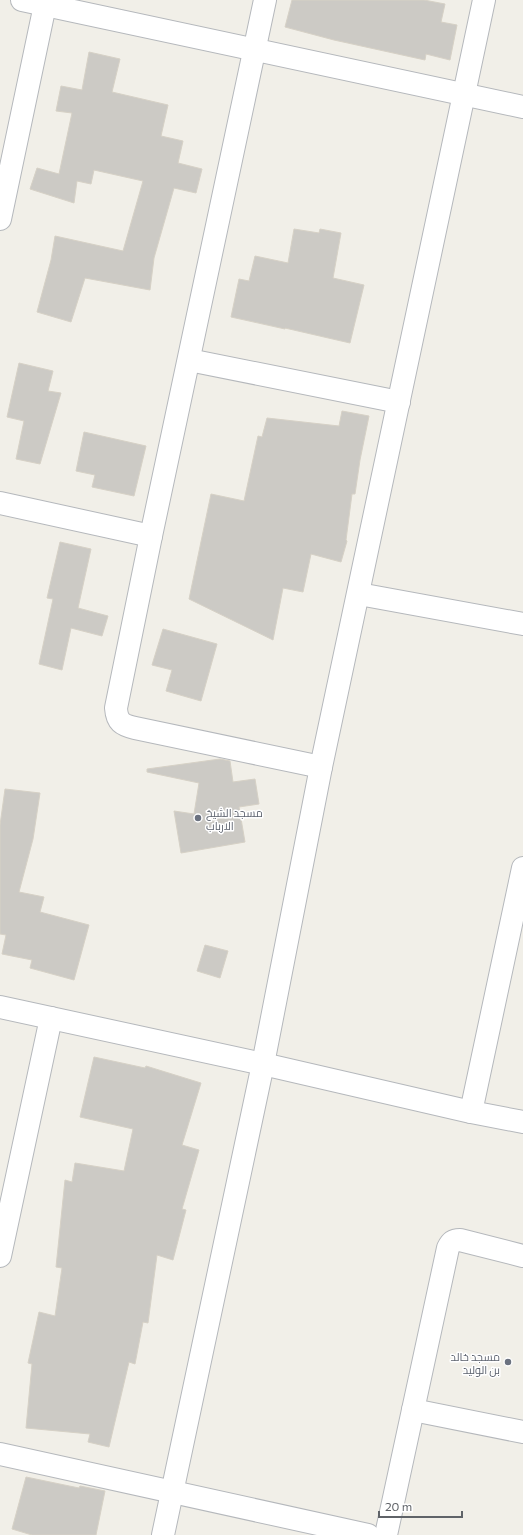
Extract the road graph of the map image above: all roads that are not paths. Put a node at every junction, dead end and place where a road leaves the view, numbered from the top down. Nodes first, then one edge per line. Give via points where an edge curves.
1 (22, 0) edge
2 (265, 0) edge
3 (484, 0) edge
4 (45, 5) junction
5 (254, 50) junction
6 (464, 95) junction
7 (523, 107) edge
8 (1, 207) edge
9 (188, 360) junction
10 (399, 402) junction
11 (0, 503) edge
12 (151, 536) junction
13 (358, 594) junction
14 (523, 624) edge
15 (321, 767) junction
16 (523, 868) edge
17 (0, 1007) edge
18 (51, 1018) junction
19 (263, 1064) junction
20 (471, 1112) junction
21 (523, 1122) edge
22 (0, 1256) edge
23 (523, 1256) edge
24 (413, 1410) junction
25 (523, 1432) edge
26 (0, 1454) edge
27 (173, 1492) junction
28 (163, 1535) edge
29 (368, 1535) edge
30 (386, 1535) edge

1 - 4 street
2 - 5 street
3 - 6 street
4 - 5 street
4 - 8 street
5 - 6 street
5 - 9 street
6 - 7 street
6 - 10 street
9 - 10 street
9 - 12 street
10 - 13 street
11 - 12 street
12 - 15 street via 116,708 117,717 121,722 135,728
13 - 14 street
13 - 15 street
15 - 19 street
16 - 20 street
17 - 18 street
18 - 19 street
18 - 22 street
19 - 20 street
19 - 27 street
20 - 21 street
23 - 24 street via 460,1240 451,1242
24 - 25 street
24 - 30 street
26 - 27 street
27 - 28 street
27 - 29 street

